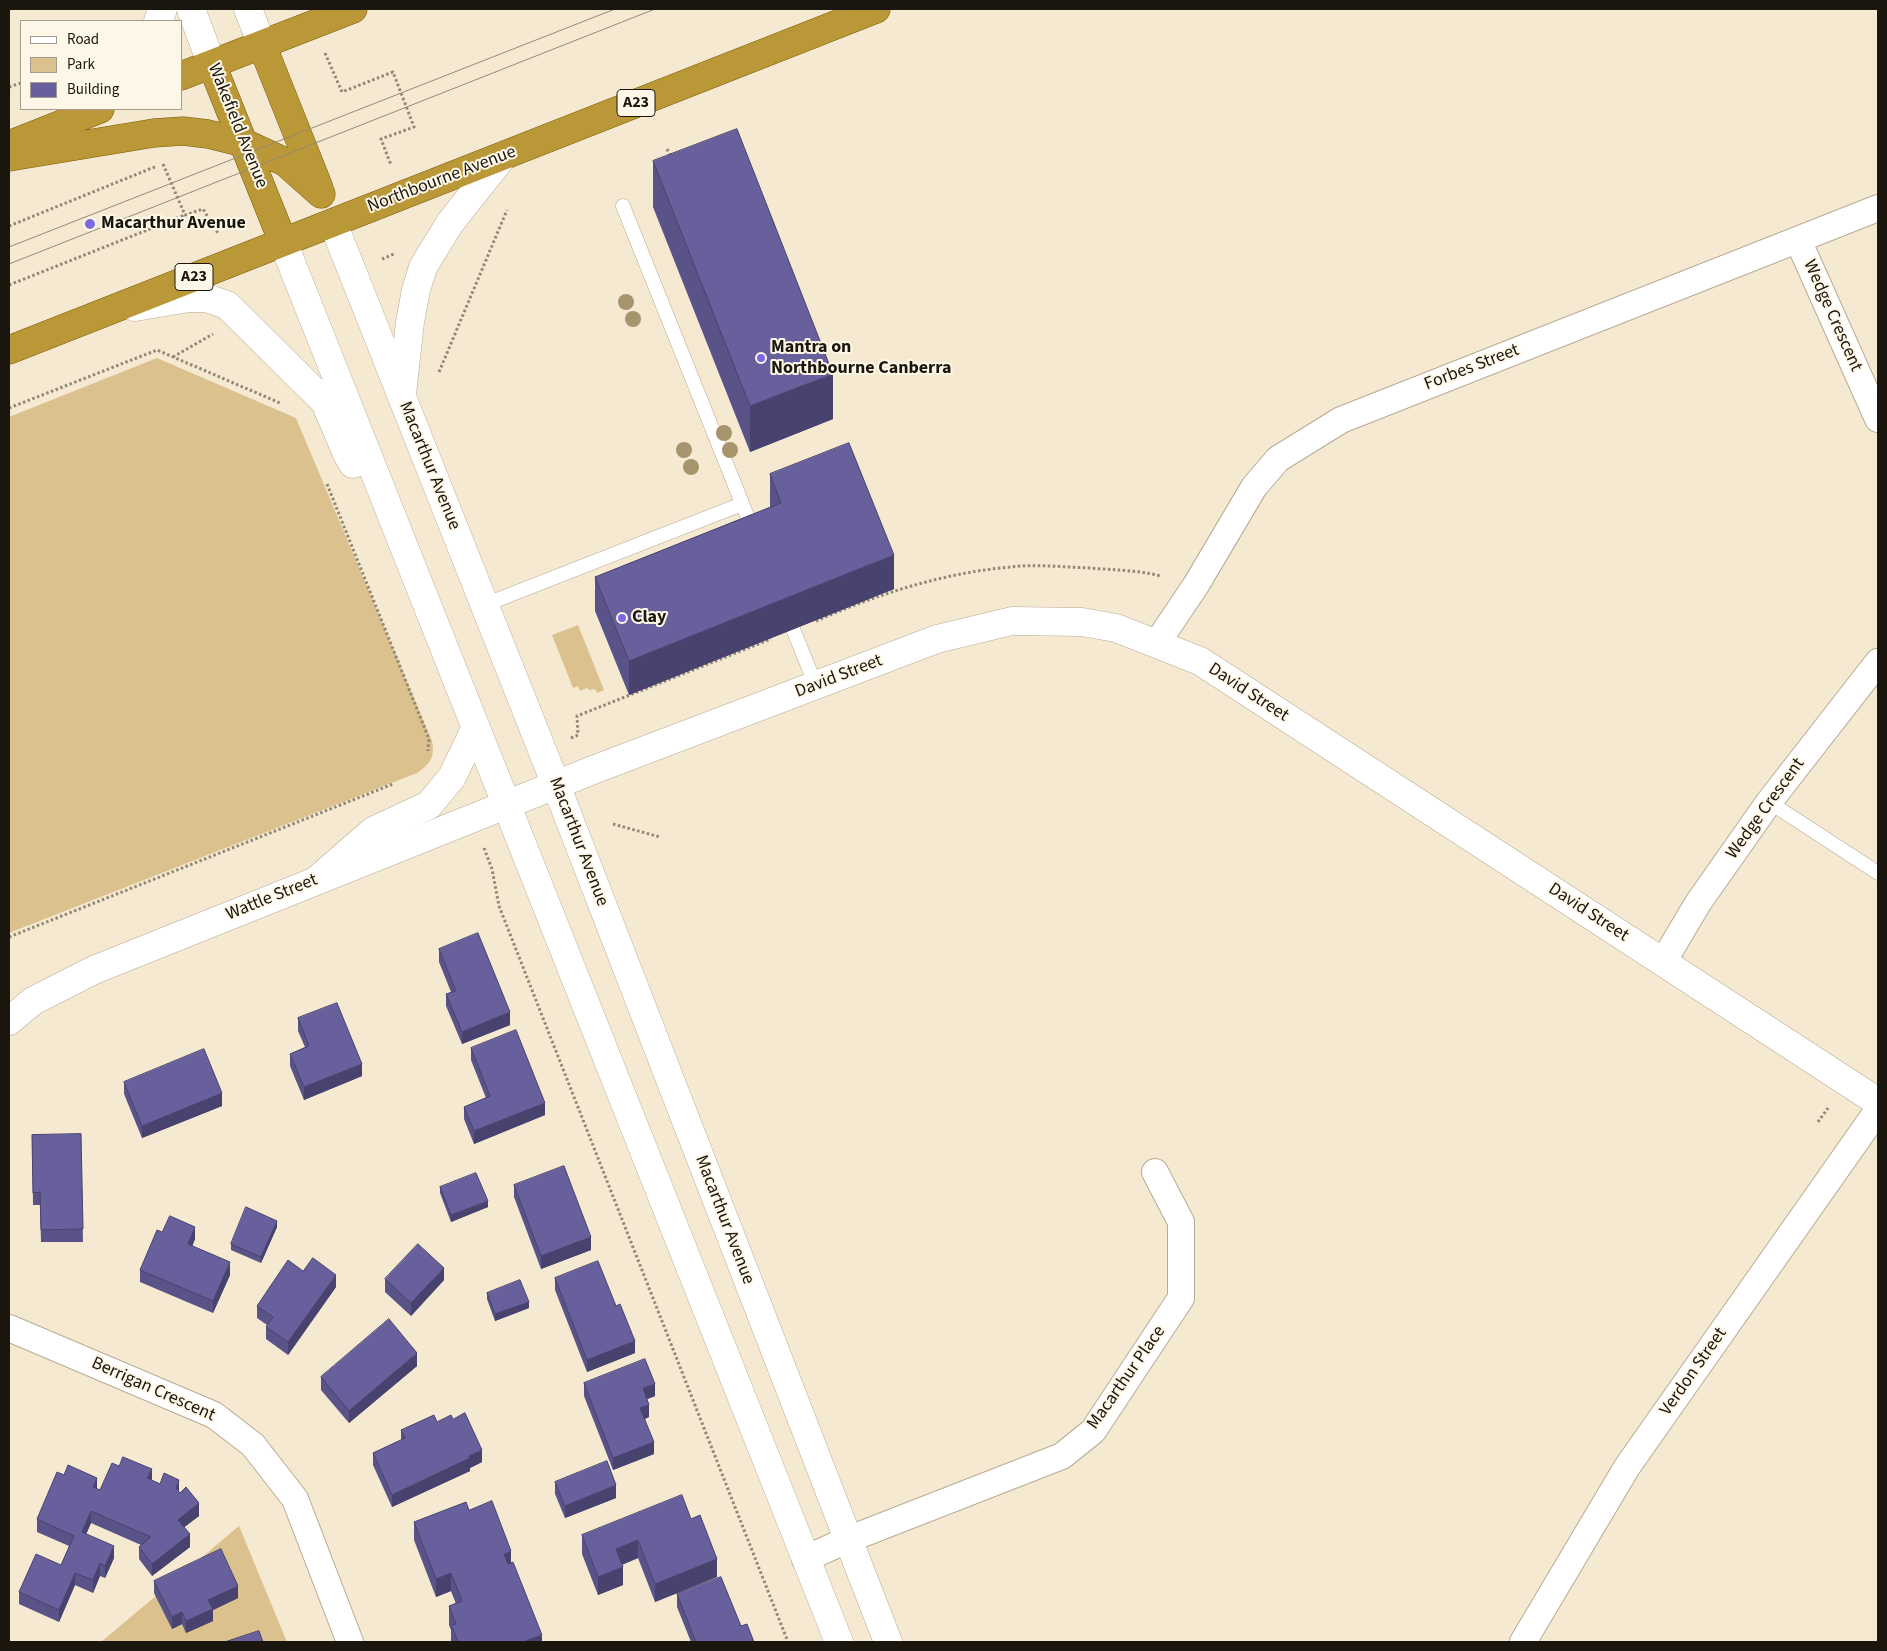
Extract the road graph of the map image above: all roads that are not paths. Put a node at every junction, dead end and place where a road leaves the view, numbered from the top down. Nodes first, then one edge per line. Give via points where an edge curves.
1 (191, 9) edge
2 (248, 9) edge
3 (353, 9) edge
4 (876, 9) edge
5 (262, 45) junction
6 (212, 64) junction
7 (182, 76) edge
8 (91, 111) edge
9 (244, 144) junction
10 (9, 145) edge
11 (503, 156) junction
12 (9, 157) edge
13 (321, 194) junction
14 (623, 206) dead end
15 (1878, 208) edge
16 (332, 223) junction
17 (1798, 240) junction
18 (283, 242) junction
19 (105, 312) junction
20 (9, 350) edge
21 (402, 397) junction
22 (1878, 419) edge
23 (742, 504) junction
24 (404, 546) junction
25 (759, 546) edge
26 (484, 605) junction
27 (793, 630) edge
28 (1157, 643) junction
29 (1878, 662) edge
30 (816, 686) junction
31 (476, 727) junction
32 (550, 788) junction
33 (1769, 802) junction
34 (507, 805) junction
35 (1878, 873) edge
36 (318, 880) junction
37 (1663, 962) junction
38 (9, 1021) edge
39 (1878, 1102) edge
40 (1878, 1110) edge
41 (1155, 1172) dead end
42 (9, 1328) edge
43 (847, 1540) junction
44 (805, 1559) junction
45 (350, 1642) edge
46 (839, 1642) edge
47 (888, 1642) edge
48 (1523, 1642) edge

1 - 6 main road, Wakefield Avenue
2 - 5 main road
3 - 5 highway
4 - 11 highway, Northbourne Avenue / A23
5 - 6 highway
5 - 13 highway, Macarthur Avenue
6 - 7 highway
6 - 9 highway, Wakefield Avenue
8 - 10 highway
9 - 12 highway via 183,131
9 - 13 highway via 285,162
9 - 18 highway, Wakefield Avenue
11 - 16 highway, Northbourne Avenue / A23
11 - 21 main road via 450,223 423,267 412,314
13 - 16 highway, Macarthur Avenue
14 - 23 lane
15 - 17 street, Forbes Street
16 - 18 highway, Northbourne Avenue / A23
16 - 21 main road, Macarthur Avenue
17 - 22 street, Wedge Crescent
17 - 28 street, Forbes Street via 1341,420 1278,459 1254,487
18 - 19 highway, Northbourne Avenue / A23
18 - 24 main road
19 - 20 highway, Northbourne Avenue / A23
19 - 24 main road via 188,298 206,298 226,305 325,402 347,454
21 - 26 main road, Macarthur Avenue
23 - 25 lane
23 - 26 lane
24 - 31 main road
26 - 32 main road, Macarthur Avenue
27 - 30 lane
28 - 30 main road, David Street via 1116,628 1082,622 1012,621 937,639
28 - 37 main road, David Street via 1200,661
29 - 33 street, Wedge Crescent
30 - 32 main road, David Street
31 - 34 main road
31 - 36 main road via 452,777 429,805 373,831
32 - 34 main road, Wattle Street
32 - 43 main road, Macarthur Avenue
33 - 35 lane
33 - 37 street, Wedge Crescent via 1698,903
34 - 36 main road, Wattle Street
34 - 44 main road
36 - 38 main road, Wattle Street via 94,970 33,1001
37 - 39 main road, David Street
40 - 48 street, Verdon Street via 1627,1467
41 - 43 street, Macarthur Place via 1181,1222 1181,1298 1093,1431 1062,1456
42 - 45 street, Berrigan Crescent via 214,1415 253,1445 295,1499
43 - 44 street, Macarthur Place
43 - 47 main road, Macarthur Avenue
44 - 46 main road

